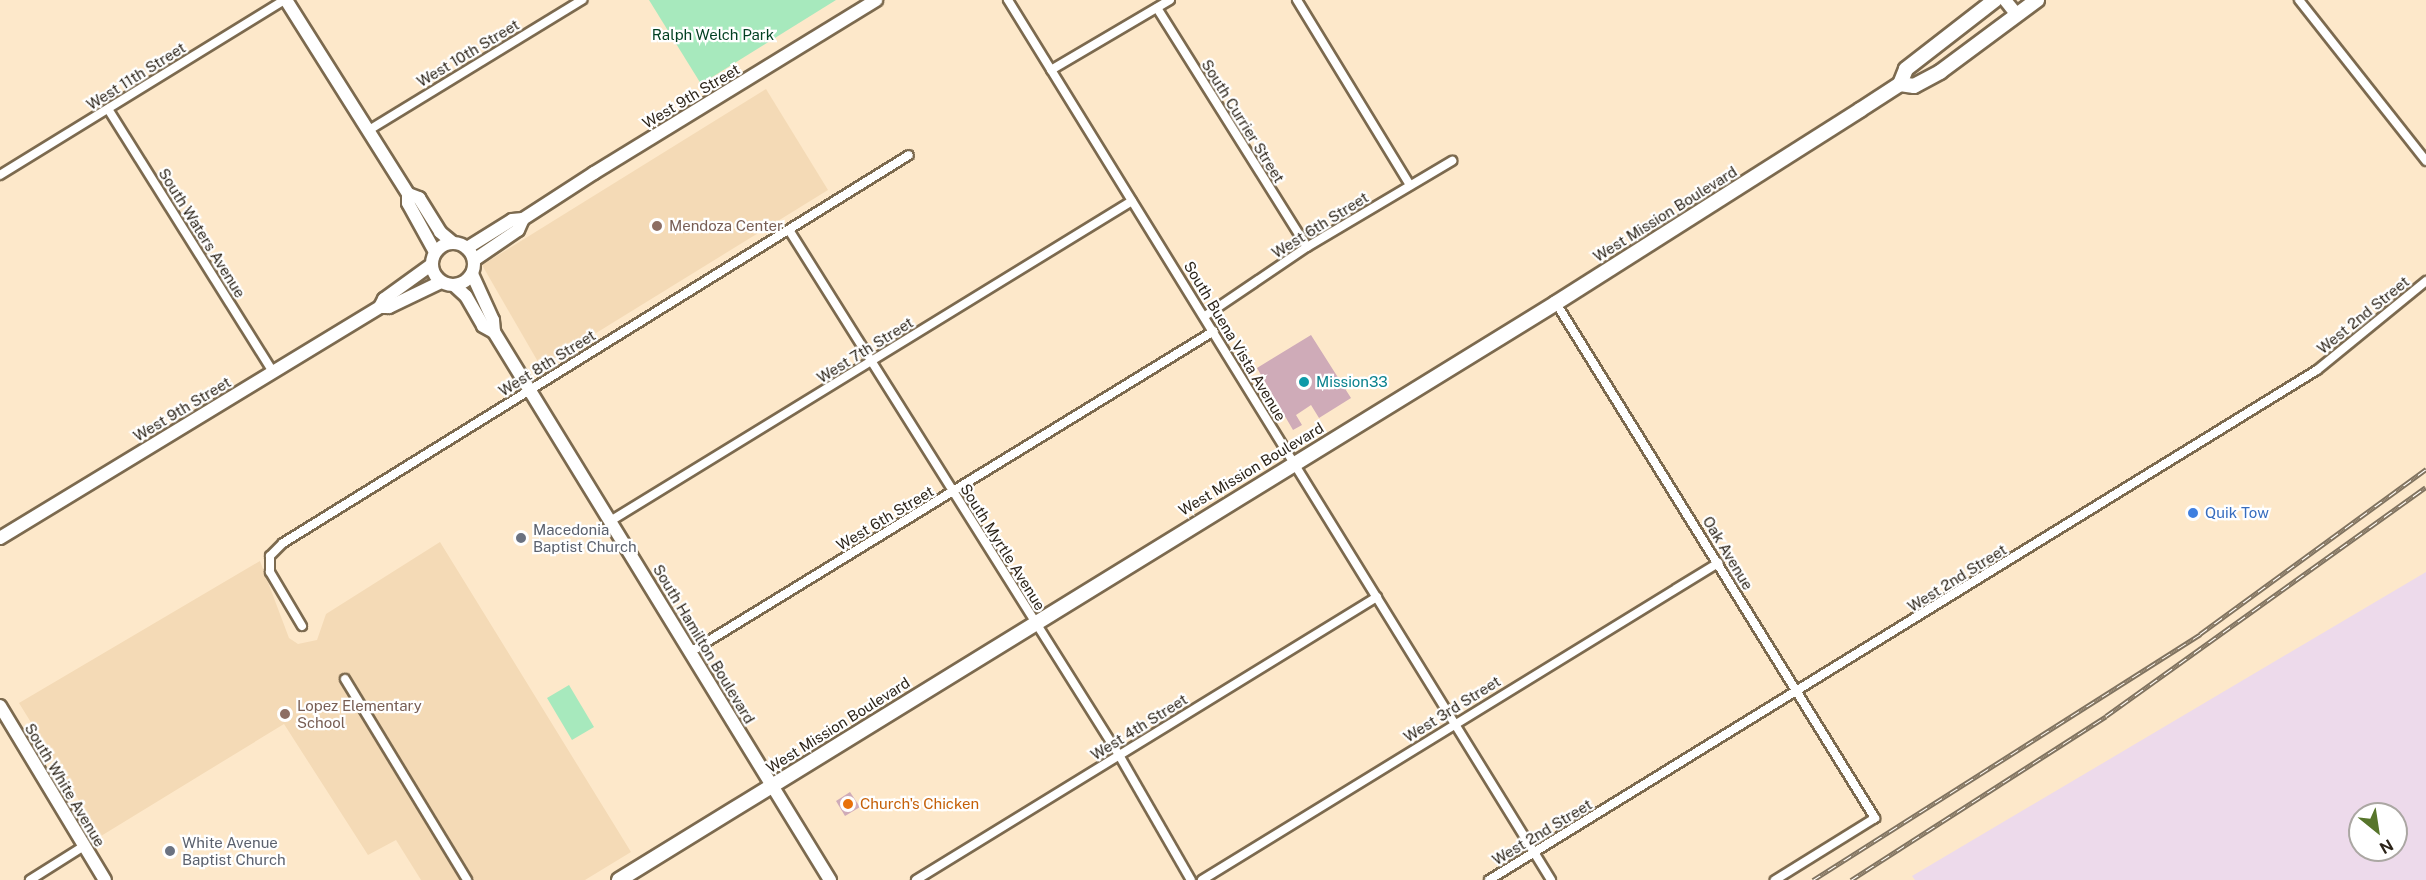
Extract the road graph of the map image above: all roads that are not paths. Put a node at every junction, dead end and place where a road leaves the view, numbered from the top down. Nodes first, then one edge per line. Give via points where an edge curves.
1 (286, 0) edge
2 (582, 0) edge
3 (876, 0) edge
4 (1008, 0) edge
5 (1170, 0) edge
6 (1296, 0) edge
7 (1995, 0) edge
8 (2005, 0) edge
9 (2037, 0) edge
10 (2299, 0) edge
11 (1157, 8) junction
12 (2017, 15) junction
13 (1051, 70) junction
14 (1900, 84) junction
15 (108, 109) junction
16 (369, 130) junction
17 (909, 155) dead end
18 (2426, 160) edge
19 (1452, 161) dead end
20 (0, 175) edge
21 (1410, 185) junction
22 (408, 194) junction
23 (1132, 201) junction
24 (523, 219) junction
25 (789, 230) junction
26 (453, 243) junction
27 (1307, 247) junction
28 (467, 248) junction
29 (435, 252) junction
30 (474, 260) junction
31 (431, 265) junction
32 (472, 274) junction
33 (2426, 281) edge
34 (441, 282) junction
35 (454, 285) junction
36 (1556, 303) junction
37 (380, 307) junction
38 (1205, 316) junction
39 (1214, 331) junction
40 (494, 333) junction
41 (872, 362) junction
42 (273, 372) junction
43 (529, 390) junction
44 (1293, 462) junction
45 (954, 493) junction
46 (612, 520) junction
47 (0, 538) edge
48 (1718, 563) junction
49 (1377, 597) junction
50 (1033, 622) junction
51 (302, 626) dead end
52 (692, 651) junction
53 (345, 679) dead end
54 (1797, 693) junction
55 (2, 712) edge
56 (1456, 723) junction
57 (1119, 755) junction
58 (772, 785) junction
59 (84, 846) junction
60 (1533, 852) junction
61 (30, 880) edge
62 (105, 880) edge
63 (468, 880) edge
64 (619, 880) edge
65 (830, 880) edge
66 (916, 880) edge
67 (1191, 880) edge
68 (1202, 880) edge
69 (1489, 880) edge
70 (1551, 880) edge
71 (1775, 880) edge

1 - 15 street, West 11th Street
1 - 16 street
2 - 16 street, West 10th Street
3 - 24 street, West 9th Street
4 - 13 street, South Buena Vista Avenue
5 - 11 street
6 - 21 street
7 - 14 main road, West Mission Boulevard via 1906,69
8 - 12 street
9 - 12 main road, West Mission Boulevard
10 - 18 street
11 - 13 street
11 - 27 street, South Currier Street
12 - 14 main road, West Mission Boulevard via 1940,72 1914,86
13 - 23 street, South Buena Vista Avenue
14 - 36 main road, West Mission Boulevard
15 - 20 street, West 11th Street
15 - 42 street, South Waters Avenue
16 - 22 street
17 - 25 street, West 8th Street
19 - 21 street, West 6th Street
21 - 27 street, West 6th Street
22 - 26 street via 419,198 440,232
22 - 29 street via 408,202
23 - 38 street, South Buena Vista Avenue
23 - 41 street, West 7th Street
24 - 28 street, West 9th Street via 512,220
24 - 30 street, West 9th Street via 518,230
25 - 41 street, South Myrtle Avenue
25 - 43 street, West 8th Street
26 - 28 street
26 - 29 street
27 - 38 street, West 6th Street
28 - 30 street
29 - 31 street
30 - 32 street
31 - 34 street
31 - 37 street, West 9th Street via 384,299
32 - 35 street
32 - 40 street, South Hamilton Boulevard via 474,288 493,320
33 - 54 street, West 2nd Street via 2317,370
34 - 35 street
34 - 37 street, West 9th Street
35 - 40 street, South Hamilton Boulevard via 466,296 483,326
36 - 44 main road, West Mission Boulevard
36 - 48 street, Oak Avenue
37 - 42 street, West 9th Street
38 - 39 street, South Buena Vista Avenue
39 - 44 street, South Buena Vista Avenue
39 - 45 street, West 6th Street
40 - 43 street, South Hamilton Boulevard
41 - 45 street, South Myrtle Avenue
41 - 46 street, West 7th Street
42 - 47 street, West 9th Street
43 - 46 street, South Hamilton Boulevard
43 - 51 street, West 8th Street via 270,556 270,572
44 - 49 street, South Buena Vista Avenue
44 - 50 main road, West Mission Boulevard
45 - 50 street, South Myrtle Avenue
45 - 52 street, West 6th Street
46 - 52 street, South Hamilton Boulevard
48 - 54 street, Oak Avenue
48 - 56 street, West 3rd Street
49 - 56 street, South Buena Vista Avenue
49 - 57 street, West 4th Street
50 - 57 street, South Myrtle Avenue
50 - 58 main road, West Mission Boulevard
52 - 58 street, South Hamilton Boulevard
53 - 63 street
54 - 60 street, West 2nd Street
54 - 71 street, Oak Avenue via 1875,818
55 - 59 street, South White Avenue
56 - 60 street, South Buena Vista Avenue
56 - 68 street, West 3rd Street
57 - 66 street, West 4th Street
57 - 67 street, South Myrtle Avenue
58 - 64 main road, West Mission Boulevard
58 - 65 street, South Hamilton Boulevard
59 - 61 street
59 - 62 street, South White Avenue
60 - 69 street, West 2nd Street
60 - 70 street, South Buena Vista Avenue

